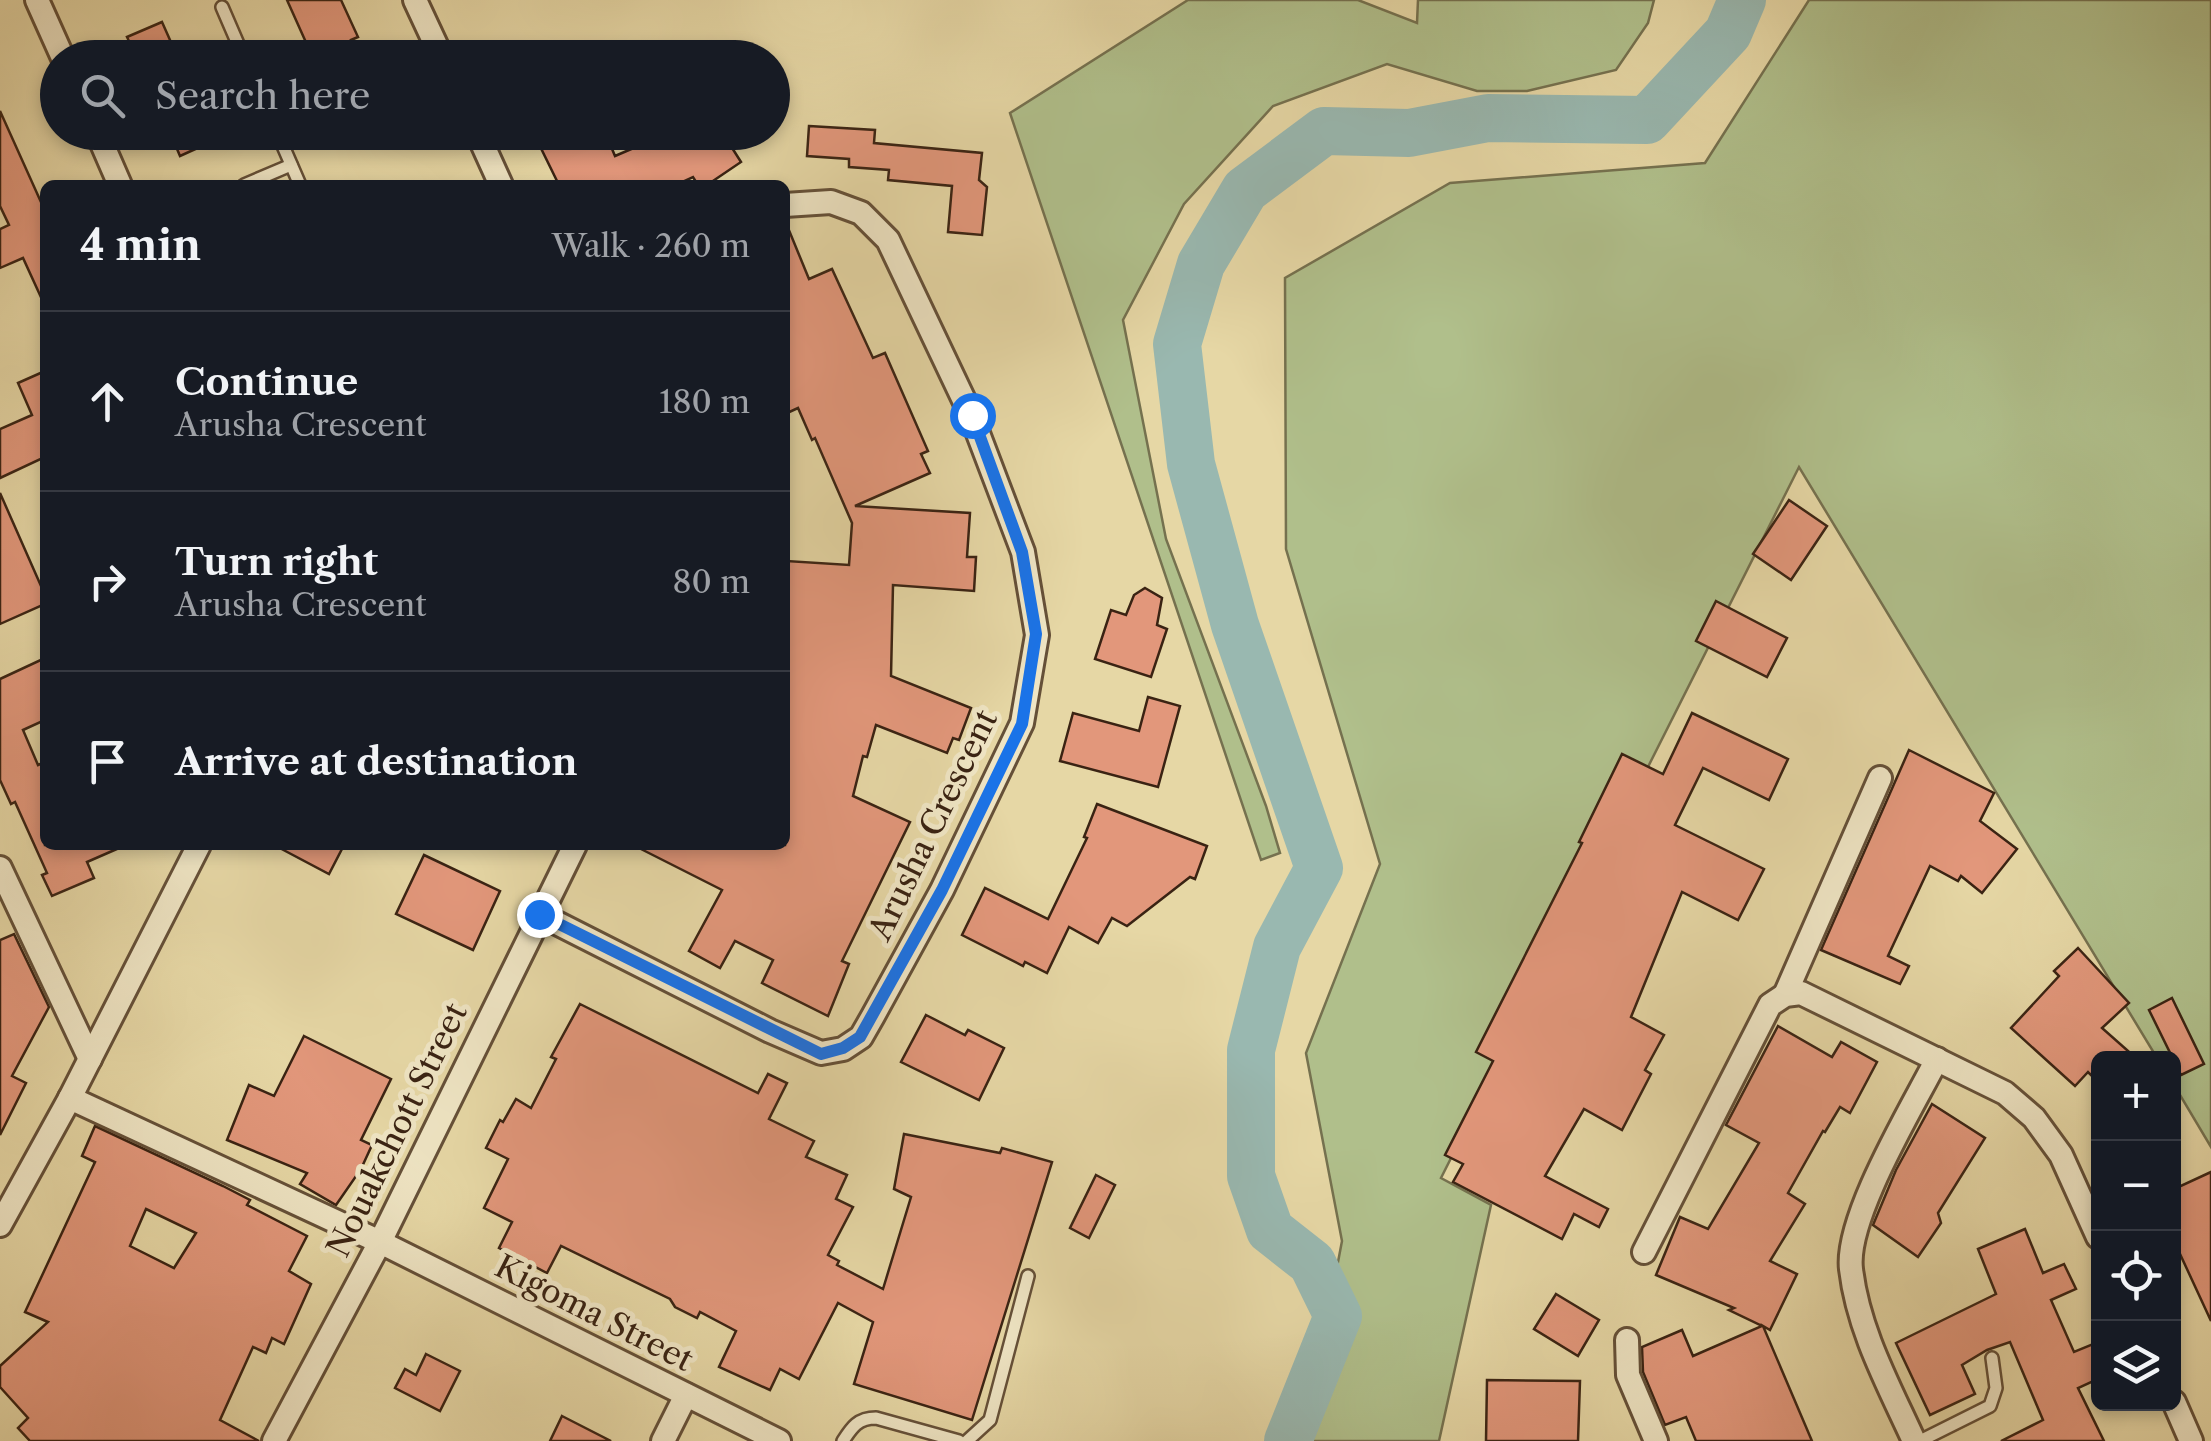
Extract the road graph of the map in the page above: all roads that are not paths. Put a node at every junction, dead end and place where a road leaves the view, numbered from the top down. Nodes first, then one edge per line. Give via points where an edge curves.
1 (38, 0) edge
2 (415, 0) edge
3 (222, 6) dead end
4 (56, 40) edge
5 (236, 40) edge
6 (434, 40) edge
7 (105, 150) edge
8 (285, 150) edge
9 (485, 150) edge
10 (291, 165) junction
11 (118, 180) edge
12 (256, 180) edge
13 (298, 180) edge
14 (499, 180) edge
15 (790, 206) edge
16 (1880, 778) dead end
17 (196, 850) edge
18 (572, 850) edge
19 (0, 868) edge
20 (539, 914) junction
21 (1785, 996) junction
22 (90, 1059) junction
23 (1937, 1059) junction
24 (70, 1098) junction
25 (0, 1225) edge
26 (2095, 1231) edge
27 (380, 1242) junction
28 (1644, 1252) dead end
29 (1028, 1276) dead end
30 (1627, 1340) dead end
31 (1992, 1358) dead end
32 (686, 1395) junction
33 (2178, 1411) edge
34 (274, 1441) edge
35 (663, 1441) edge
36 (779, 1441) edge
37 (843, 1441) edge
38 (963, 1441) edge
39 (1656, 1441) edge
40 (1917, 1441) edge
41 (2192, 1441) edge

1 - 4 street
2 - 6 street
3 - 5 lane
7 - 11 street
8 - 10 lane
9 - 14 street
10 - 12 lane
10 - 13 lane
15 - 20 street, Arusha Crescent via 831,202 860,212 888,240 972,415 1022,552 1036,634 1022,724 882,1001 860,1037 843,1048 821,1054
16 - 21 street
17 - 22 street
18 - 20 street, Nouakchott Street
19 - 22 street
20 - 27 street, Nouakchott Street
21 - 23 street via 1801,993
21 - 28 street via 1770,1005
22 - 24 street
23 - 26 street via 2005,1092 2034,1118 2061,1155
23 - 40 street via 1864,1204 1850,1266 1867,1338
24 - 25 street
24 - 27 street, Kigoma Street
27 - 32 street, Kigoma Street
27 - 34 street, Nouakchott Street
29 - 38 lane via 990,1420
30 - 39 street via 1628,1375
31 - 40 lane via 1996,1388 1990,1406
32 - 35 street
32 - 36 street, Kigoma Street
33 - 41 street
37 - 38 lane via 853,1425 876,1418

